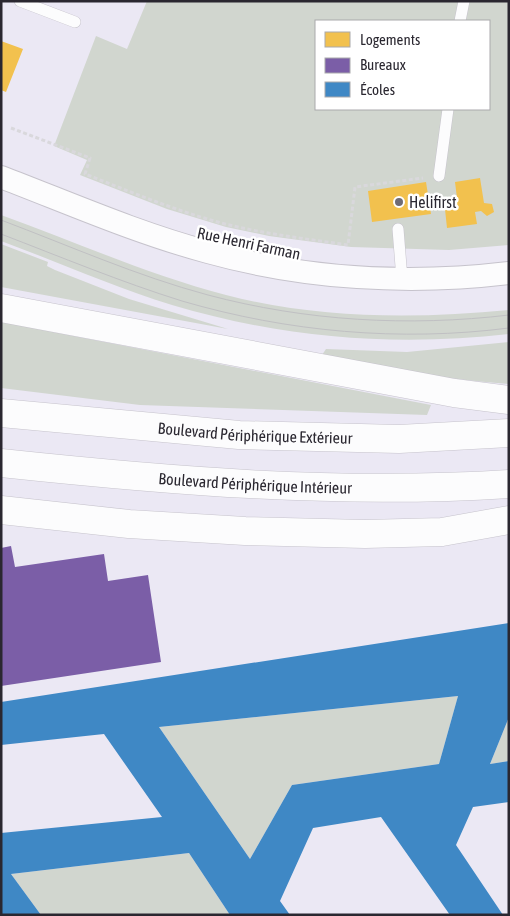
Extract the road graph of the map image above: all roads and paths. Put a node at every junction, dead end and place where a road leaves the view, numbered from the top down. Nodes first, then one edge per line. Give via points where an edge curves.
1 (20, 1) edge
2 (464, 1) edge
3 (460, 20) edge
4 (75, 22) dead end
5 (448, 110) edge
6 (11, 128) dead end
7 (1, 176) edge
8 (439, 176) joint
9 (398, 229) dead end
10 (509, 273) edge
11 (402, 279) junction
12 (1, 308) edge
13 (509, 400) edge
14 (1, 413) edge
15 (509, 432) edge
16 (1, 463) edge
17 (509, 484) edge
18 (1, 510) edge
19 (509, 520) edge

1 - 4 lane
2 - 3 lane
5 - 8 lane
6 - 8 path via 90,158 84,174 166,206 264,233 348,245 355,188
7 - 11 street, Rue Henri Farman via 148,234 208,252 312,273
9 - 11 lane
10 - 11 street, Rue Henri Farman
12 - 13 highway via 454,393
14 - 15 highway, Boulevard Périphérique Extérieur via 239,435 399,439
16 - 17 highway, Boulevard Périphérique Intérieur via 248,485 431,488
18 - 19 highway via 245,532 442,532

